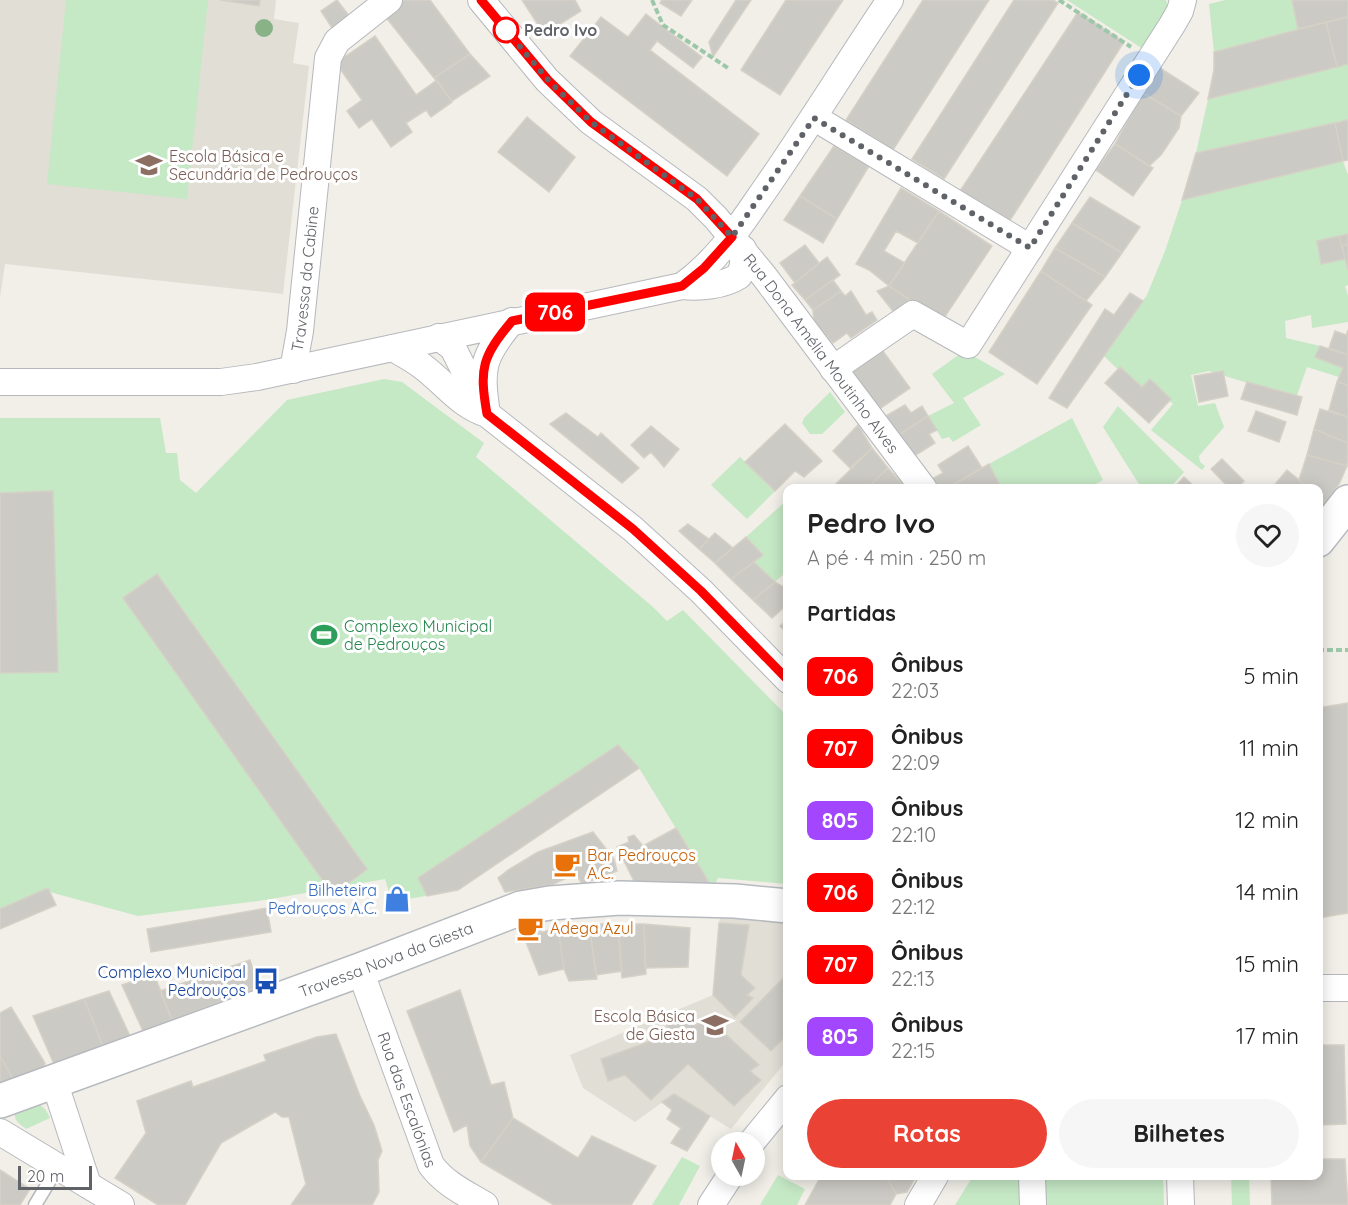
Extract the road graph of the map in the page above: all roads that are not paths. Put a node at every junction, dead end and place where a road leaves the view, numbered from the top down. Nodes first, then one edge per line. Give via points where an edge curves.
1 (389, 0) edge
2 (481, 0) edge
3 (890, 0) edge
4 (1183, 0) edge
5 (814, 118) junction
6 (737, 243) junction
7 (1030, 248) junction
8 (512, 321) junction
9 (439, 337) junction
10 (393, 348) junction
11 (293, 369) junction
12 (833, 369) junction
13 (0, 382) edge
14 (487, 414) junction
15 (920, 484) edge
16 (1348, 502) edge
17 (1323, 534) edge
18 (783, 675) edge
19 (783, 906) edge
20 (360, 970) junction
21 (1323, 988) edge
22 (1348, 988) edge
23 (54, 1081) junction
24 (0, 1101) edge
25 (783, 1104) edge
26 (0, 1132) edge
27 (760, 1132) edge
28 (58, 1167) junction
29 (933, 1180) edge
30 (1032, 1180) edge
31 (1180, 1180) edge
32 (88, 1185) junction
33 (723, 1186) edge
34 (446, 1195) edge
35 (35, 1205) edge
36 (121, 1205) edge
37 (485, 1205) edge
38 (711, 1205) edge
39 (918, 1205) edge
40 (1033, 1205) edge
41 (1181, 1205) edge

1 - 11 street, Travessa da Cabine via 337,41 328,58
2 - 6 street, Rua Dona Amélia Moutinho Alves via 548,80 585,116 697,199
3 - 5 street
4 - 7 street via 1176,18
5 - 6 street
5 - 7 street
6 - 8 street via 742,271 734,279
6 - 12 street, Rua Dona Amélia Moutinho Alves
7 - 12 street via 968,345 913,314
8 - 9 street
8 - 14 street via 488,354 483,369
9 - 10 street
9 - 14 street via 453,348
10 - 11 street
10 - 14 street via 422,365 461,402
11 - 13 street via 221,382
12 - 15 street, Rua Dona Amélia Moutinho Alves
14 - 18 street via 633,529
16 - 17 street
19 - 20 street, Travessa Nova da Giesta via 620,898 534,905
20 - 23 street, Travessa Nova da Giesta
20 - 34 street, Rua das Escalónias via 430,1165
21 - 22 street
23 - 24 street, Travessa Nova da Giesta
23 - 32 street
25 - 27 street
26 - 28 street
28 - 32 street
28 - 35 lane
29 - 39 street
30 - 40 street
31 - 41 street
32 - 36 street
33 - 38 street
34 - 37 street, Rua das Escalónias

